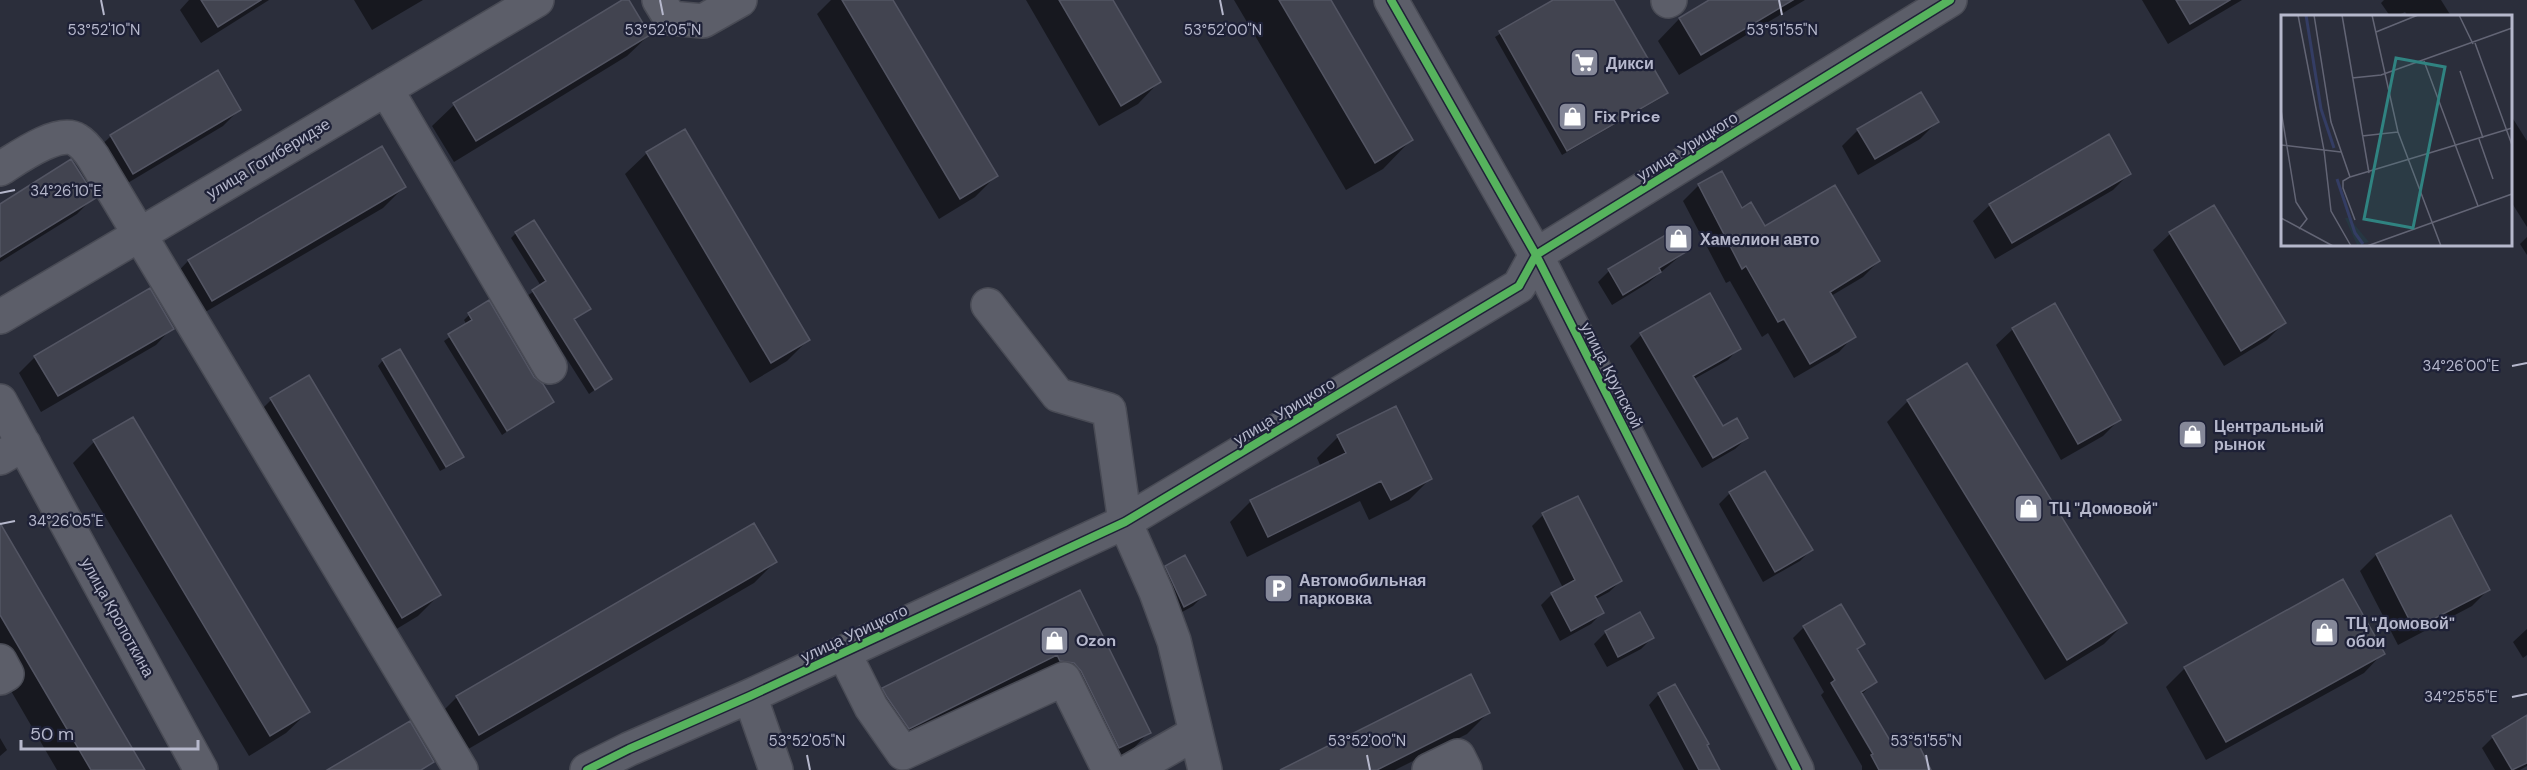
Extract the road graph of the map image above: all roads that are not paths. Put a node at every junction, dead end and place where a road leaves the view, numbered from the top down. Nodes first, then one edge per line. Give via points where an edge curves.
1 (537, 0) edge
2 (659, 0) edge
3 (740, 0) edge
4 (1391, 0) edge
5 (1950, 0) edge
6 (386, 89) junction
7 (0, 169) edge
8 (141, 234) junction
9 (1536, 255) junction
10 (988, 305) dead end
11 (0, 317) edge
12 (550, 367) dead end
13 (0, 401) edge
14 (12, 451) edge
15 (1125, 522) junction
16 (843, 653) junction
17 (0, 661) edge
18 (0, 678) edge
19 (750, 696) junction
20 (1196, 732) junction
21 (632, 759) edge
22 (201, 770) edge
23 (460, 770) edge
24 (587, 770) edge
25 (776, 770) edge
26 (1109, 770) edge
27 (1131, 770) edge
28 (1205, 770) edge
29 (1429, 770) edge
30 (1465, 770) edge
31 (1797, 770) edge

1 - 6 street, улица Гогиберидзе
2 - 3 street via 670,18 703,21
4 - 9 street, улица Крупской
5 - 9 street, улица Урицкого
6 - 8 street, улица Гогиберидзе
6 - 12 street
7 - 8 street via 54,139 76,138 93,157
8 - 11 street, улица Гогиберидзе
8 - 23 street
9 - 15 street, улица Урицкого via 1519,286
9 - 31 street, улица Крупской
10 - 15 street via 1058,395 1109,410
13 - 14 street, улица Кропоткина
14 - 22 street, улица Кропоткина
15 - 16 street, улица Урицкого
15 - 20 street via 1174,641
16 - 19 street, улица Урицкого
16 - 26 street via 871,707 903,753 1064,678
17 - 18 street via 7,674
19 - 21 street, улица Урицкого
19 - 25 street
20 - 27 street
20 - 28 street
21 - 24 street, улица Урицкого
29 - 30 street via 1458,756

